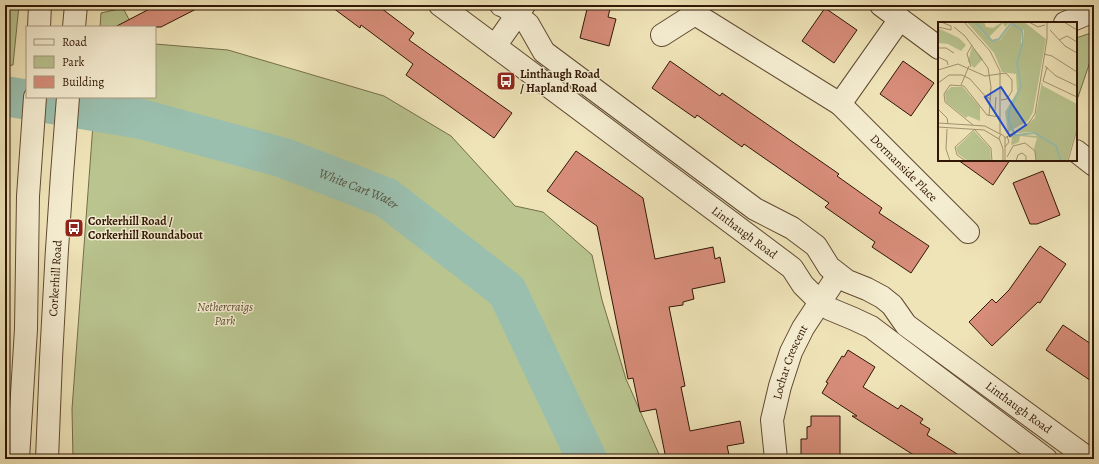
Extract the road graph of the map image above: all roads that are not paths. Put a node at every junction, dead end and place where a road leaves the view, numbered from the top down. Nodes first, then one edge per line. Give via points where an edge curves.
1 (40, 5) edge
2 (440, 5) edge
3 (881, 5) edge
4 (514, 8) edge
5 (695, 9) edge
6 (1094, 13) edge
7 (900, 19) junction
8 (1067, 22) edge
9 (39, 26) edge
10 (662, 35) dead end
11 (495, 46) junction
12 (938, 47) edge
13 (35, 98) edge
14 (68, 98) edge
15 (840, 104) junction
16 (1077, 152) edge
17 (1094, 164) edge
18 (968, 232) dead end
19 (838, 275) junction
20 (820, 302) junction
21 (18, 459) edge
22 (47, 459) edge
23 (776, 459) edge
24 (1046, 459) edge
25 (1089, 459) edge

1 - 9 street
2 - 11 street, Linthaugh Road
3 - 7 street
4 - 11 street
4 - 19 street, Linthaugh Road via 528,24 544,52 755,209 792,228 816,246 829,267
5 - 10 street, Dormanside Place
5 - 15 street, Dormanside Place
6 - 8 street
7 - 12 street
7 - 15 street
11 - 20 street, Linthaugh Road via 792,268 803,285
13 - 21 street via 28,196 26,329
14 - 22 street, Corkerhill Road via 59,198
15 - 18 street, Dormanside Place
16 - 17 street
19 - 20 street, Lochar Crescent
19 - 25 street, Linthaugh Road via 882,297 892,305 906,325
20 - 23 street, Lochar Crescent via 790,352 780,386 772,420
20 - 24 street, Linthaugh Road via 871,327

